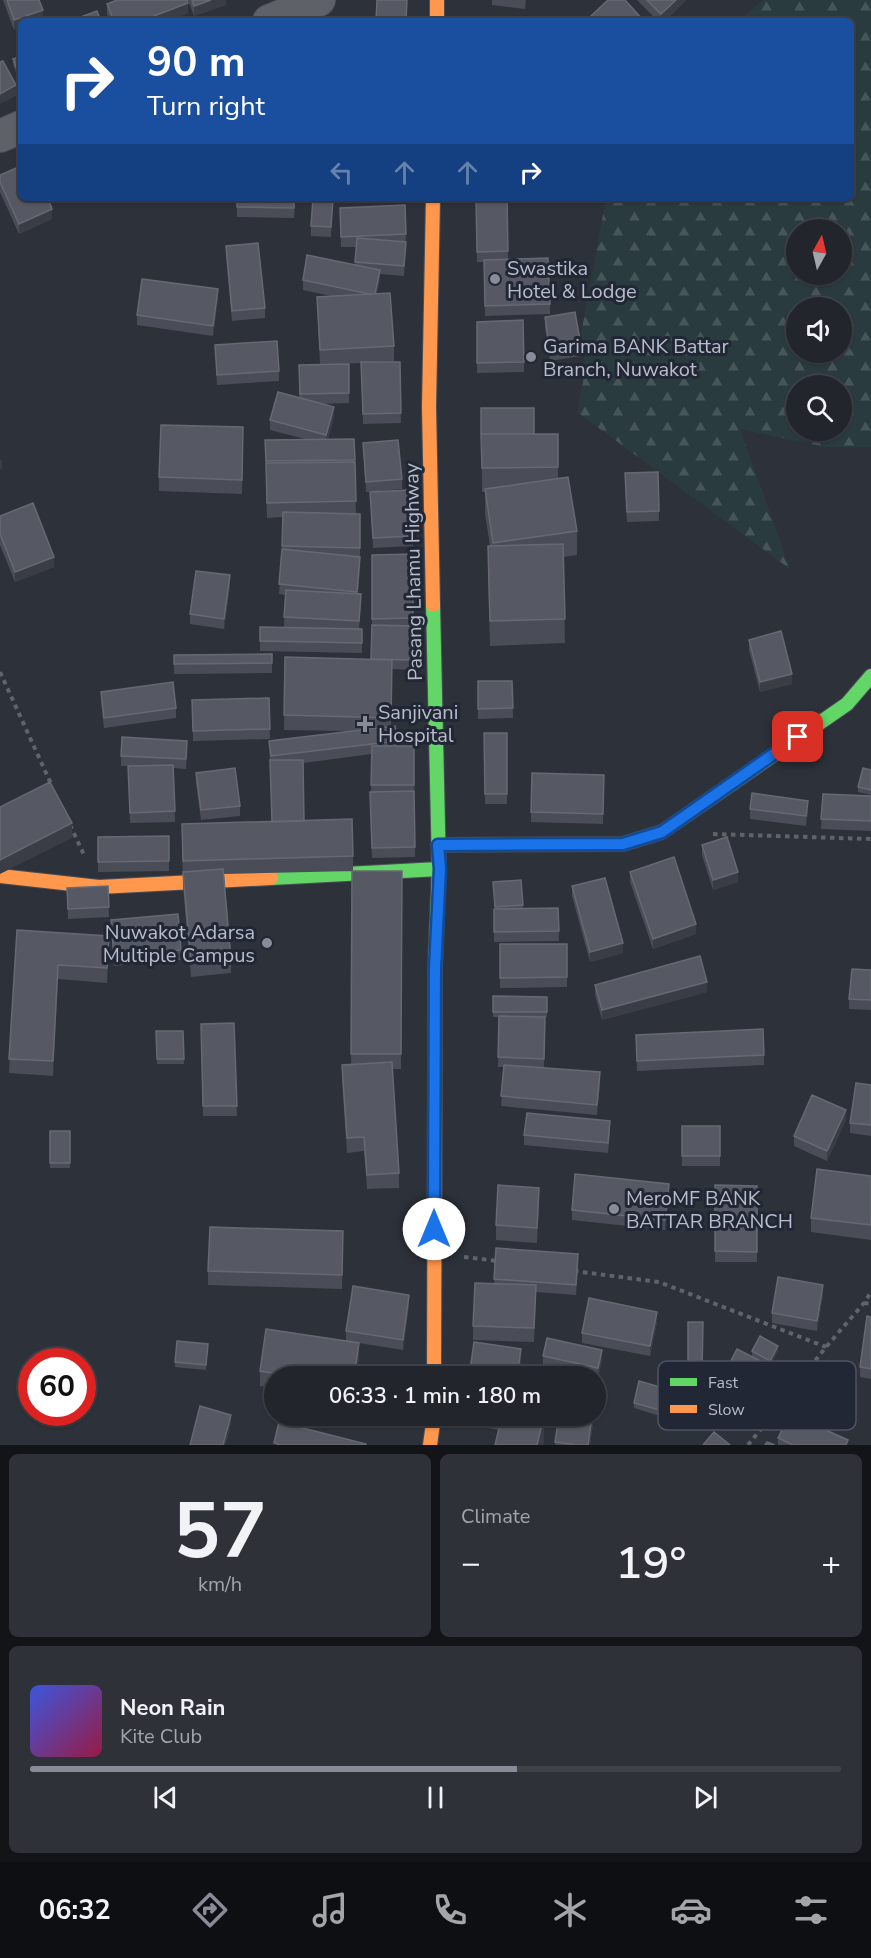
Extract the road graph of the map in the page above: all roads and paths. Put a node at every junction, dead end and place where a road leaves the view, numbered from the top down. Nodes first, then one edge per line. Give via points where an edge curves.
1 (319, 0) edge
2 (437, 0) edge
3 (276, 18) edge
4 (437, 18) edge
5 (18, 128) edge
6 (0, 136) edge
7 (433, 201) edge
8 (0, 672) edge
9 (871, 676) edge
10 (54, 790) edge
11 (69, 822) edge
12 (709, 833) dead end
13 (871, 839) edge
14 (438, 845) junction
15 (440, 869) junction
16 (0, 876) edge
17 (99, 887) junction
18 (434, 1253) junction
19 (505, 1262) edge
20 (564, 1270) edge
21 (871, 1292) edge
22 (864, 1303) junction
23 (871, 1304) edge
24 (825, 1347) junction
25 (814, 1361) edge
26 (434, 1366) edge
27 (433, 1426) edge
28 (760, 1430) edge
29 (430, 1445) edge
30 (748, 1445) edge

1 - 3 street
2 - 4 main road
5 - 6 street
7 - 14 main road, Pasang Lhamu Highway via 429,407
8 - 10 path
9 - 14 main road via 847,704 662,832 623,844
11 - 17 path
12 - 13 path
14 - 15 main road, Pasang Lhamu Highway
15 - 17 main road
15 - 18 main road, Pasang Lhamu Highway via 435,968
16 - 17 main road
18 - 19 path
18 - 26 main road, Pasang Lhamu Highway
20 - 24 path via 659,1282
21 - 22 path
22 - 23 path
22 - 24 path
24 - 25 path
27 - 29 main road
28 - 30 path

